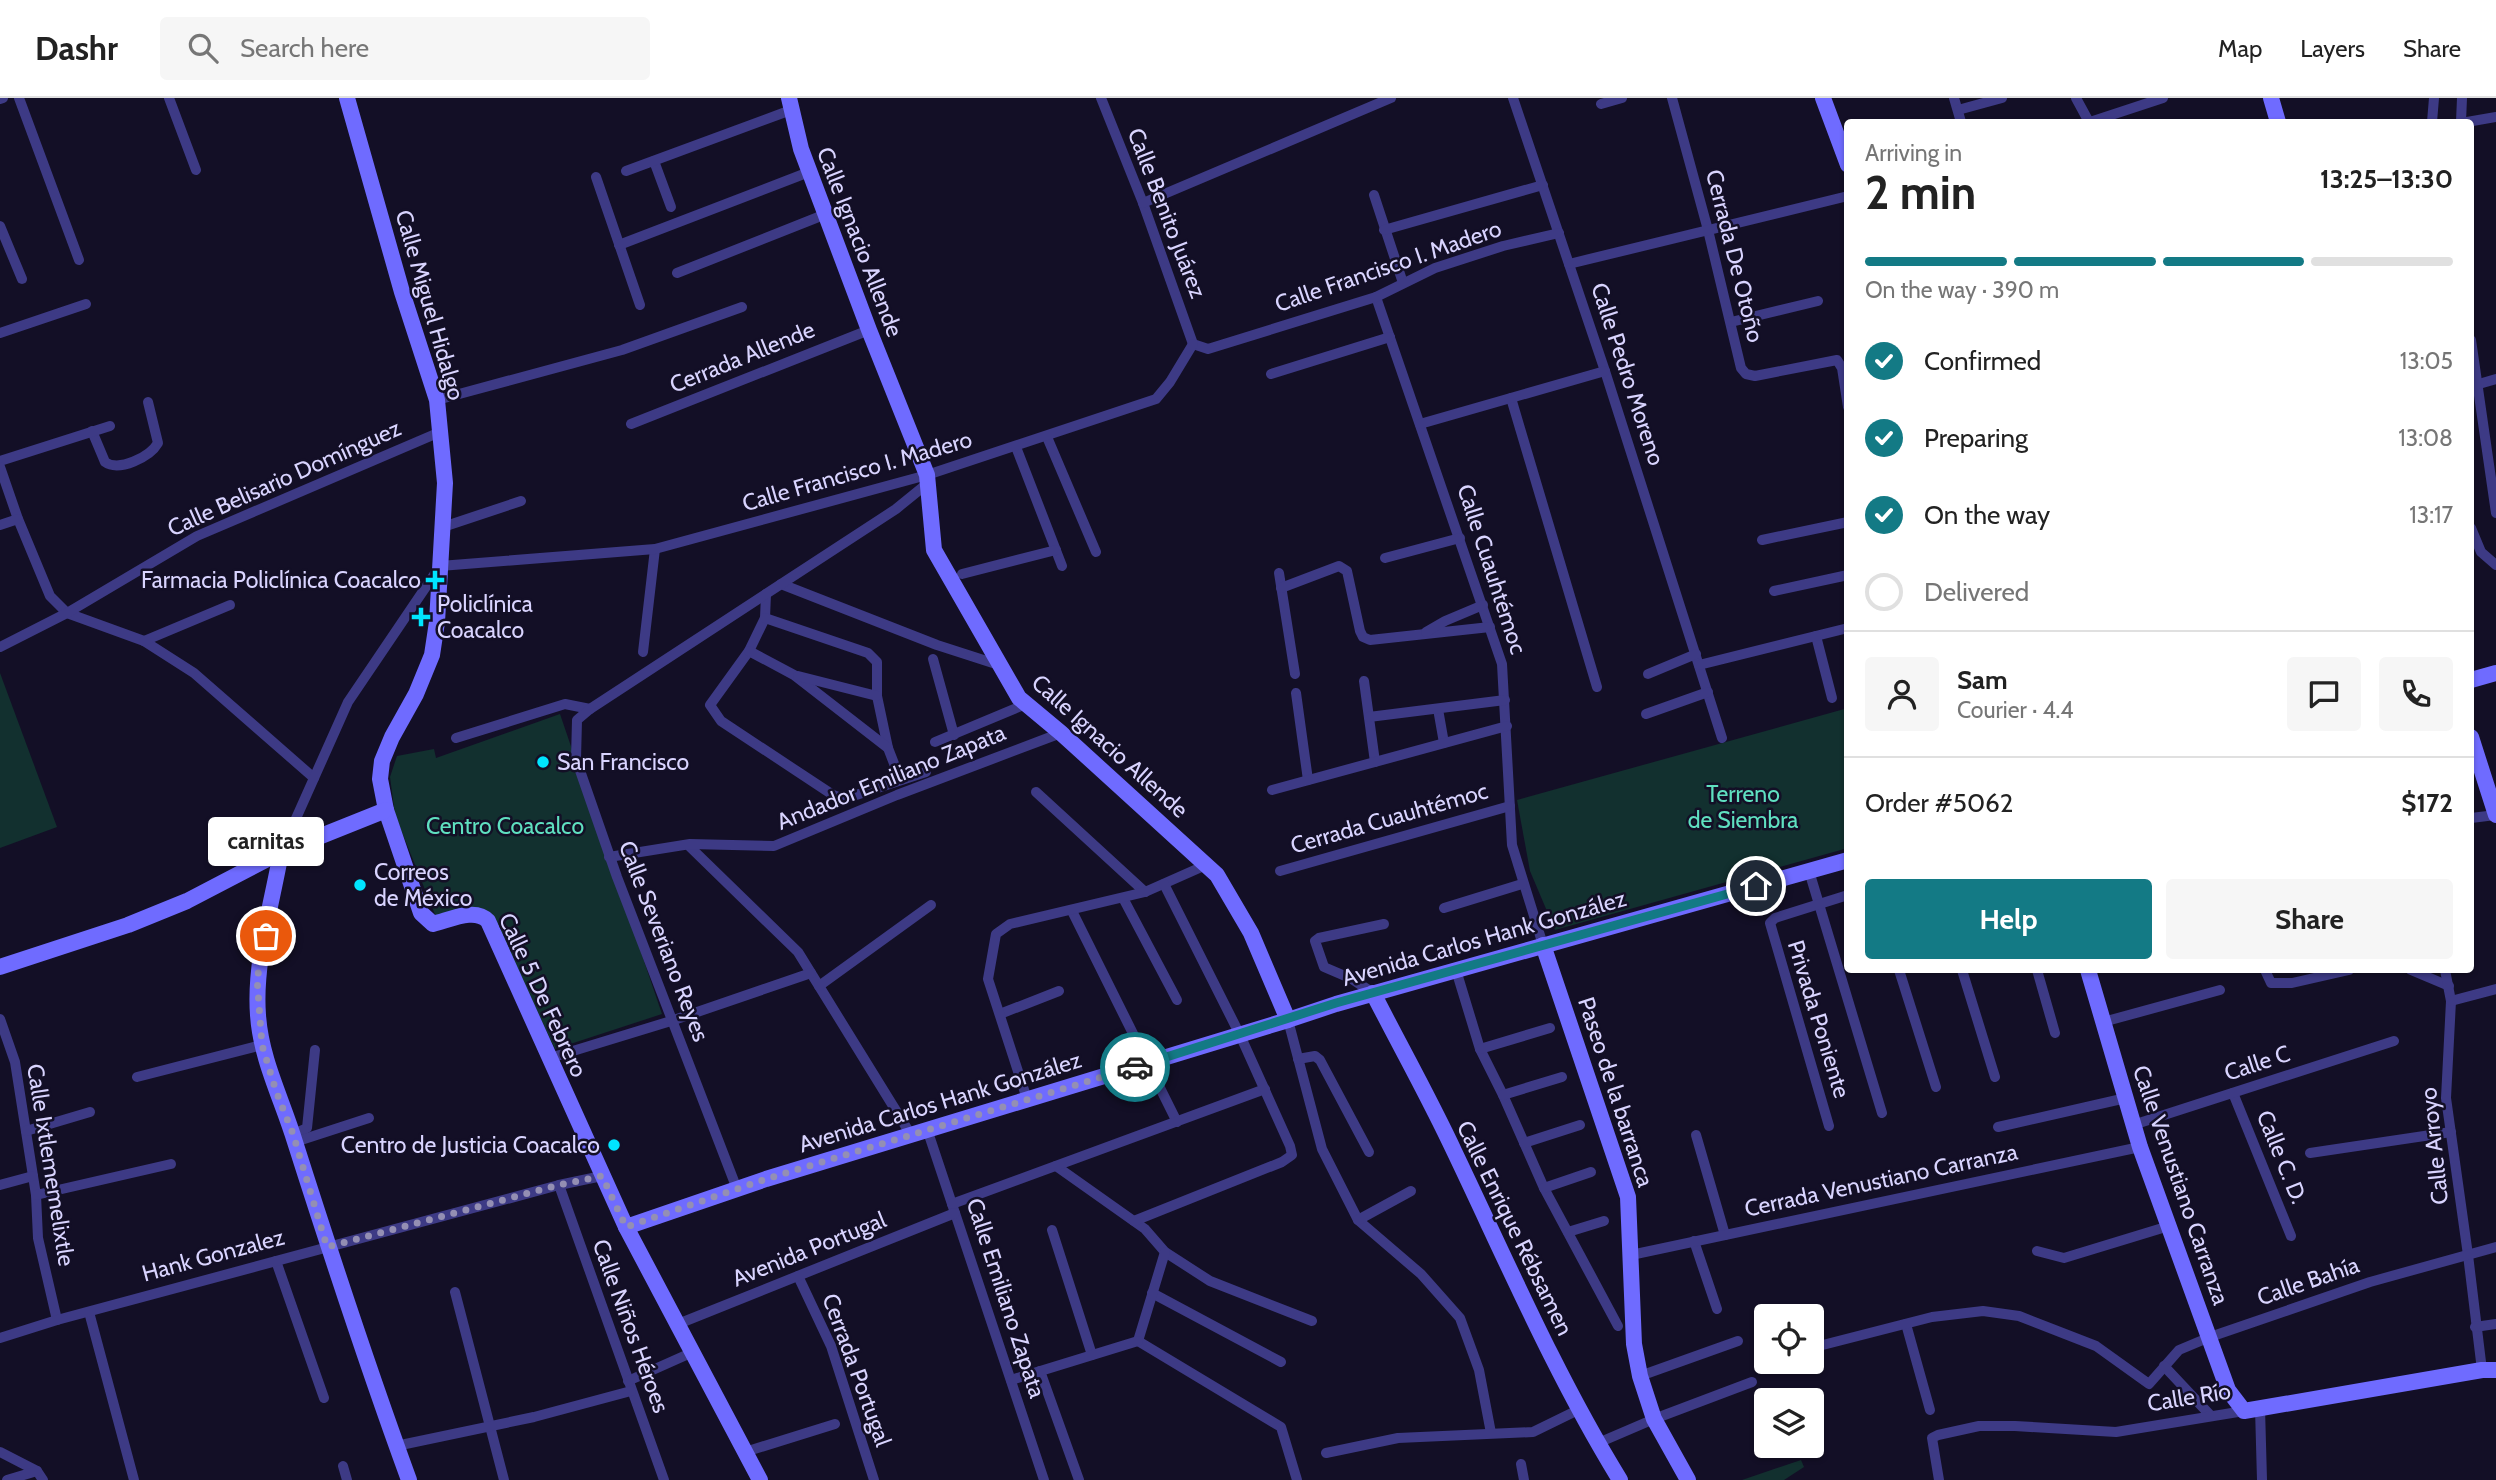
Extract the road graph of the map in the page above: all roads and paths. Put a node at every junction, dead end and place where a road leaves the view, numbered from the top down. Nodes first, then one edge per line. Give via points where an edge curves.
1 (19, 98) edge
2 (169, 98) edge
3 (346, 98) edge
4 (1101, 98) edge
5 (1391, 98) edge
6 (1513, 98) edge
7 (1622, 98) edge
8 (1672, 98) edge
9 (1823, 98) edge
10 (1954, 98) edge
11 (2002, 98) edge
12 (2076, 98) edge
13 (2163, 98) edge
14 (2271, 98) edge
15 (2434, 98) edge
16 (2462, 98) edge
17 (790, 104) edge
18 (1601, 104) dead end
19 (1958, 110) junction
20 (2496, 117) edge
21 (1960, 119) edge
22 (2087, 119) edge
23 (2098, 119) edge
24 (2277, 119) edge
25 (2432, 119) edge
26 (2461, 119) edge
27 (2474, 121) edge
28 (1844, 154) edge
29 (654, 161) junction
30 (196, 170) dead end
31 (626, 172) dead end
32 (809, 172) junction
33 (596, 177) dead end
34 (1543, 185) junction
35 (1374, 195) dead end
36 (1844, 197) edge
37 (1143, 203) junction
38 (671, 207) dead end
39 (826, 214) junction
40 (0, 226) edge
41 (1384, 230) junction
42 (1708, 230) junction
43 (1559, 233) junction
44 (619, 245) junction
45 (79, 260) dead end
46 (1569, 264) junction
47 (677, 273) dead end
48 (22, 279) dead end
49 (1403, 284) junction
50 (1376, 297) junction
51 (1818, 301) dead end
52 (86, 304) dead end
53 (640, 304) dead end
54 (743, 307) dead end
55 (1731, 322) junction
56 (869, 330) junction
57 (0, 333) edge
58 (1390, 337) junction
59 (1193, 344) junction
60 (1605, 371) junction
61 (1271, 374) dead end
62 (2496, 379) edge
63 (1844, 381) edge
64 (2474, 385) edge
65 (1511, 398) junction
66 (437, 401) junction
67 (148, 402) dead end
68 (631, 424) dead end
69 (1420, 424) junction
70 (110, 425) dead end
71 (92, 432) junction
72 (440, 432) junction
73 (1047, 437) junction
74 (1016, 447) junction
75 (0, 461) edge
76 (0, 467) edge
77 (928, 479) junction
78 (521, 501) dead end
79 (2496, 513) edge
80 (18, 519) junction
81 (1844, 523) edge
82 (0, 525) edge
83 (443, 527) junction
84 (2474, 535) edge
85 (1460, 538) junction
86 (1762, 540) dead end
87 (655, 549) junction
88 (1056, 550) junction
89 (1096, 552) dead end
90 (1385, 558) dead end
91 (2496, 565) edge
92 (440, 566) junction
93 (1062, 566) dead end
94 (1279, 573) dead end
95 (962, 574) dead end
96 (1844, 576) edge
97 (781, 584) junction
98 (1281, 589) junction
99 (1774, 591) dead end
100 (766, 594) junction
101 (230, 605) dead end
102 (1483, 605) junction
103 (67, 613) junction
104 (765, 618) junction
105 (1490, 627) junction
106 (1844, 629) edge
107 (1423, 634) junction
108 (1816, 636) junction
109 (144, 641) junction
110 (0, 646) edge
111 (749, 651) junction
112 (643, 652) dead end
113 (933, 659) dead end
114 (1697, 659) junction
115 (999, 665) junction
116 (2496, 673) edge
117 (1296, 674) dead end
118 (1648, 674) dead end
119 (794, 675) junction
120 (2474, 679) edge
121 (1364, 681) dead end
122 (1597, 687) dead end
123 (1296, 692) dead end
124 (1708, 692) junction
125 (877, 696) junction
126 (1832, 698) dead end
127 (1505, 700) junction
128 (1026, 704) junction
129 (590, 709) junction
130 (1438, 709) junction
131 (1646, 714) dead end
132 (1369, 717) junction
133 (1507, 726) junction
134 (1061, 733) junction
135 (954, 735) junction
136 (456, 738) dead end
137 (1723, 738) dead end
138 (935, 742) dead end
139 (1444, 743) junction
140 (2474, 746) edge
141 (888, 748) junction
142 (1375, 762) junction
143 (926, 772) dead end
144 (314, 778) junction
145 (900, 779) junction
146 (1308, 780) junction
147 (1272, 790) dead end
148 (1036, 792) dead end
149 (1510, 806) junction
150 (386, 810) junction
151 (2496, 815) edge
152 (2474, 818) edge
153 (688, 845) junction
154 (281, 852) junction
155 (609, 857) junction
156 (1844, 861) edge
157 (1206, 865) junction
158 (1280, 871) dead end
159 (1809, 871) junction
160 (1164, 884) junction
161 (1522, 884) junction
162 (1145, 892) junction
163 (1844, 897) edge
164 (1123, 898) junction
165 (931, 905) dead end
166 (1819, 906) junction
167 (1444, 908) dead end
168 (1072, 911) junction
169 (1384, 924) dead end
170 (1543, 945) junction
171 (0, 967) edge
172 (1456, 970) junction
173 (811, 973) junction
174 (1900, 973) edge
175 (1963, 973) edge
176 (2037, 973) edge
177 (2089, 973) edge
178 (2266, 973) edge
179 (2335, 973) edge
180 (2418, 973) edge
181 (2446, 973) edge
182 (819, 986) junction
183 (2449, 986) junction
184 (2496, 989) edge
185 (2220, 990) dead end
186 (1059, 991) dead end
187 (1373, 993) junction
188 (1177, 1000) dead end
189 (2451, 1001) junction
190 (1000, 1014) junction
191 (0, 1019) edge
192 (1288, 1020) junction
193 (671, 1021) junction
194 (2103, 1022) junction
195 (1550, 1028) dead end
196 (2056, 1033) dead end
197 (1240, 1035) junction
198 (2394, 1041) dead end
199 (262, 1045) junction
200 (1480, 1049) junction
201 (315, 1050) dead end
202 (550, 1058) junction
203 (1298, 1059) junction
204 (1149, 1062) junction
205 (136, 1077) dead end
206 (1562, 1077) dead end
207 (1995, 1077) dead end
208 (1936, 1087) dead end
209 (1265, 1089) junction
210 (2234, 1093) junction
211 (1503, 1095) junction
212 (2126, 1098) junction
213 (1027, 1099) junction
214 (90, 1112) dead end
215 (1882, 1113) dead end
216 (369, 1118) dead end
217 (1177, 1122) junction
218 (1580, 1125) dead end
219 (2133, 1125) junction
220 (1829, 1126) dead end
221 (1998, 1127) dead end
222 (928, 1129) junction
223 (26, 1130) junction
224 (2451, 1132) junction
225 (911, 1135) junction
226 (1696, 1135) dead end
227 (294, 1138) junction
228 (1524, 1143) junction
229 (2140, 1147) junction
230 (1368, 1152) dead end
231 (2310, 1153) dead end
232 (171, 1164) dead end
233 (1056, 1166) junction
234 (1591, 1172) dead end
235 (602, 1176) junction
236 (33, 1177) junction
237 (0, 1185) edge
238 (559, 1185) junction
239 (1544, 1188) junction
240 (737, 1189) junction
241 (1411, 1191) dead end
242 (36, 1195) junction
243 (954, 1209) junction
244 (1358, 1220) junction
245 (1133, 1221) junction
246 (1604, 1221) dead end
247 (2168, 1226) junction
248 (626, 1227) junction
249 (1052, 1230) dead end
250 (1568, 1232) junction
251 (1725, 1235) junction
252 (2291, 1236) dead end
253 (1694, 1241) junction
254 (327, 1247) junction
255 (2496, 1247) edge
256 (2037, 1251) dead end
257 (1165, 1252) junction
258 (1631, 1255) junction
259 (2468, 1255) junction
260 (276, 1261) junction
261 (798, 1276) junction
262 (455, 1292) dead end
263 (1152, 1293) junction
264 (1717, 1310) dead end
265 (89, 1312) junction
266 (57, 1320) junction
267 (1312, 1321) dead end
268 (678, 1324) junction
269 (1906, 1324) junction
270 (2496, 1324) edge
271 (1618, 1326) dead end
272 (2475, 1327) junction
273 (2210, 1337) junction
274 (0, 1338) edge
275 (1738, 1340) dead end
276 (1138, 1341) junction
277 (1824, 1345) edge
278 (693, 1352) junction
279 (1092, 1355) junction
280 (1281, 1362) dead end
281 (2164, 1366) junction
282 (2489, 1370) edge
283 (1040, 1371) junction
284 (1640, 1376) junction
285 (1011, 1380) junction
286 (1752, 1382) dead end
287 (629, 1386) junction
288 (324, 1398) dead end
289 (2252, 1409) junction
290 (1578, 1410) junction
291 (1930, 1410) dead end
292 (2211, 1416) junction
293 (1654, 1419) junction
294 (835, 1424) dead end
295 (489, 1426) junction
296 (1490, 1433) junction
297 (1598, 1443) junction
298 (397, 1446) junction
299 (0, 1452) edge
300 (745, 1452) junction
301 (1326, 1453) dead end
302 (1521, 1464) dead end
303 (343, 1465) dead end
304 (40, 1476) edge
305 (8, 1480) edge
306 (134, 1480) edge
307 (346, 1480) edge
308 (409, 1480) edge
309 (504, 1480) edge
310 (664, 1480) edge
311 (760, 1480) edge
312 (872, 1480) edge
313 (1044, 1480) edge
314 (1079, 1480) edge
315 (1297, 1480) edge
316 (1524, 1480) edge
317 (1620, 1480) edge
318 (1688, 1480) edge
319 (1939, 1480) edge
320 (2262, 1480) edge

1 - 45 street
2 - 30 street
3 - 66 street, Calle Miguel Hidalgo
4 - 37 street, Calle Benito Juárez
5 - 37 street
6 - 34 street, Calle Pedro Moreno
7 - 18 street
8 - 42 street, Cerrada De Otoño
9 - 28 street
10 - 19 street
11 - 19 street
12 - 22 street
13 - 23 street
14 - 24 street
15 - 25 street
16 - 26 street
17 - 29 street
17 - 32 street, Calle Ignacio Allende
19 - 21 street
20 - 27 street
29 - 31 street
29 - 38 street
32 - 39 street, Calle Ignacio Allende
32 - 44 street
33 - 44 street
34 - 41 street
34 - 43 street, Calle Pedro Moreno
35 - 41 street
36 - 42 street
37 - 59 street, Calle Benito Juárez
39 - 47 street
39 - 56 street, Calle Ignacio Allende
40 - 48 street
41 - 49 street
42 - 46 street
42 - 55 street, Cerrada De Otoño
43 - 46 street, Calle Pedro Moreno
43 - 49 street, Calle Francisco I. Madero via 1435,268
44 - 53 street
46 - 60 street, Calle Pedro Moreno
49 - 50 street, Calle Francisco I. Madero
50 - 58 street, Calle Cuauhtémoc
50 - 59 street, Calle Francisco I. Madero via 1208,349
51 - 55 street
52 - 57 street
54 - 66 street via 622,351
55 - 63 street, Cerrada De Otoño via 1746,374 1837,360
56 - 68 street, Cerrada Allende
56 - 77 street, Calle Ignacio Allende
58 - 61 street
58 - 69 street, Calle Cuauhtémoc
59 - 73 street, Calle Francisco I. Madero via 1156,399
60 - 65 street
60 - 114 street, Calle Pedro Moreno
62 - 64 street
64 - 79 street
65 - 69 street
65 - 122 street
66 - 72 street, Calle Miguel Hidalgo
67 - 71 street via 158,443 148,454 109,466
69 - 85 street, Calle Cuauhtémoc
70 - 71 street
71 - 75 street
72 - 83 street, Calle Miguel Hidalgo
72 - 103 street, Calle Belisario Domínguez via 197,536
73 - 74 street, Calle Francisco I. Madero
73 - 89 street
74 - 77 street, Calle Francisco I. Madero
74 - 88 street
76 - 80 street
77 - 87 street, Calle Francisco I. Madero
77 - 97 street via 896,509
77 - 115 street, Calle Ignacio Allende via 934,550
78 - 83 street
80 - 82 street
80 - 103 street via 50,596
81 - 86 street
83 - 92 street, Calle Miguel Hidalgo
84 - 91 street via 2481,552
85 - 90 street
85 - 102 street, Calle Cuauhtémoc
87 - 92 street, Calle Francisco I. Madero
87 - 112 street
88 - 93 street
88 - 95 street
92 - 144 street via 360,681
92 - 150 street, Calle Miguel Hidalgo via 432,655 382,761
94 - 98 street
96 - 99 street
97 - 100 street
97 - 115 street
98 - 107 street via 1343,567 1363,637
98 - 117 street
100 - 104 street
100 - 129 street
101 - 109 street
102 - 105 street, Calle Cuauhtémoc
102 - 107 street
103 - 109 street
103 - 110 street, Calle Belisario Domínguez
104 - 111 street
104 - 125 street via 868,653 877,662
105 - 107 street
105 - 127 street, Calle Cuauhtémoc via 1503,664
106 - 108 street
108 - 114 street
108 - 126 street
109 - 144 street via 194,673
111 - 119 street
111 - 145 street via 710,705 721,722 844,799
113 - 135 street
114 - 118 street
114 - 124 street, Calle Pedro Moreno
115 - 128 street, Calle Ignacio Allende
116 - 120 street
119 - 125 street
119 - 141 street
121 - 132 street
123 - 146 street
124 - 131 street
124 - 137 street, Calle Pedro Moreno
125 - 141 street
127 - 130 street
127 - 133 street, Calle Cuauhtémoc
128 - 134 street, Calle Ignacio Allende
128 - 135 street
129 - 136 street via 565,704
129 - 155 street, Calle Severiano Reyes via 577,720 576,759
130 - 132 street
130 - 139 street
132 - 142 street
133 - 139 street
133 - 149 street, Calle Cuauhtémoc
134 - 153 street, Andador Emiliano Zapata via 774,846
134 - 157 street, Calle Ignacio Allende
135 - 138 street
139 - 142 street
140 - 151 street
141 - 145 street
142 - 146 street
143 - 145 street
144 - 154 street
146 - 147 street
148 - 162 street
149 - 158 street, Cerrada Cuauhtémoc
149 - 161 street, Calle Cuauhtémoc via 1512,845
150 - 154 street
150 - 202 street, Calle 5 De Febrero via 421,913 433,924 482,914
151 - 152 street
153 - 155 street, Andador Emiliano Zapata
153 - 173 street via 798,952
154 - 171 street via 187,901
154 - 199 street via 257,979
155 - 193 street, Calle Severiano Reyes
156 - 159 street, Avenida Carlos Hank González
157 - 160 street
157 - 192 street, Calle Ignacio Allende via 1217,875 1251,933
159 - 166 street
159 - 170 street, Avenida Carlos Hank González
160 - 162 street
160 - 197 street
161 - 167 street
161 - 170 street, Calle Cuauhtémoc
162 - 164 street
163 - 166 street
164 - 168 street
164 - 188 street
165 - 182 street
166 - 215 street
166 - 220 street, Privada Poniente via 1770,923
168 - 190 street via 1010,924 996,934 988,979
168 - 204 street
169 - 187 street via 1315,941 1324,967
170 - 172 street, Avenida Carlos Hank González
170 - 258 street, Paseo de la barranca via 1628,1197
172 - 187 street, Avenida Carlos Hank González
172 - 200 street
173 - 182 street
173 - 193 street
174 - 208 street
175 - 207 street
176 - 196 street
177 - 194 street, Calle Venustiano Carranza
178 - 179 street via 2271,983 2292,983
180 - 183 street
181 - 183 street, Calle Arroyo
182 - 225 street
183 - 189 street, Calle Arroyo
184 - 189 street
185 - 194 street
186 - 190 street
187 - 192 street, Avenida Carlos Hank González
187 - 290 street, Calle Enrique Rébsamen
189 - 224 street, Calle Arroyo via 2446,1098
190 - 213 street
191 - 223 street, Calle Ixtlememelixtle via 15,1062
192 - 197 street, Avenida Carlos Hank González
192 - 203 street
193 - 202 street
193 - 240 street, Calle Severiano Reyes
194 - 212 street, Calle Venustiano Carranza
195 - 200 street
197 - 204 street, Avenida Carlos Hank González
197 - 209 street
198 - 210 street, Calle C
199 - 205 street
199 - 227 street
200 - 211 street
201 - 227 street via 307,1128
202 - 235 street, Calle 5 De Febrero
203 - 230 street via 1315,1056 1320,1060
203 - 244 street via 1322,1149
204 - 213 street, Avenida Carlos Hank González
204 - 217 street
206 - 211 street
209 - 217 street, Avenida Portugal
209 - 245 street via 1292,1155
210 - 219 street, Calle C
210 - 252 street, Calle C. D.
211 - 228 street
212 - 219 street, Calle Venustiano Carranza
212 - 221 street
213 - 222 street, Avenida Carlos Hank González
214 - 223 street
216 - 227 street
217 - 233 street, Avenida Portugal
218 - 228 street
219 - 229 street, Calle Venustiano Carranza
222 - 225 street, Avenida Carlos Hank González
222 - 243 street, Calle Emiliano Zapata
223 - 236 street, Calle Ixtlememelixtle
224 - 231 street
224 - 259 street, Calle Arroyo
225 - 240 street, Avenida Carlos Hank González
226 - 251 street
227 - 254 street
228 - 239 street
229 - 247 street, Calle Venustiano Carranza
229 - 251 street, Cerrada Venustiano Carranza
232 - 242 street
233 - 243 street, Avenida Portugal
233 - 245 street
234 - 239 street
235 - 238 street, Hank Gonzalez
235 - 248 street
236 - 237 street
236 - 242 street, Calle Ixtlememelixtle
238 - 254 street, Hank Gonzalez
238 - 287 street, Calle Niños Héroes
239 - 250 street
240 - 248 street, Avenida Carlos Hank González
241 - 244 street
242 - 266 street, Calle Ixtlememelixtle via 38,1238
243 - 261 street, Avenida Portugal
243 - 285 street, Calle Emiliano Zapata
244 - 296 street via 1421,1275 1460,1318 1479,1370
245 - 257 street
246 - 250 street
247 - 256 street via 2064,1258
247 - 273 street, Calle Venustiano Carranza
248 - 268 street
249 - 279 street
250 - 271 street
251 - 253 street, Cerrada Venustiano Carranza
253 - 258 street, Cerrada Venustiano Carranza
253 - 264 street
254 - 260 street, Hank Gonzalez
254 - 298 street
255 - 259 street, Calle Bahía
257 - 263 street
257 - 267 street via 1210,1280
258 - 284 street, Paseo de la barranca via 1634,1344
259 - 272 street, Calle Arroyo
259 - 273 street, Calle Bahía via 2370,1282
260 - 265 street, Hank Gonzalez
260 - 288 street
261 - 268 street, Avenida Portugal
261 - 312 street, Cerrada Portugal via 831,1346
262 - 295 street
263 - 276 street
263 - 280 street
265 - 266 street, Hank Gonzalez
265 - 306 street
266 - 274 street, Hank Gonzalez
268 - 278 street
269 - 277 street
269 - 281 street, Calle Bahía via 1983,1311 2018,1316 2096,1346 2149,1384
269 - 291 street
270 - 272 street
272 - 282 street, Calle Arroyo
273 - 281 street, Calle Bahía via 2179,1350
273 - 289 street, Calle Venustiano Carranza via 2228,1390
275 - 284 street
276 - 279 street
276 - 315 street via 1281,1427
278 - 287 street
278 - 300 street
279 - 283 street
281 - 292 street
282 - 289 street, Calle Río
283 - 285 street
283 - 314 street
284 - 293 street, Paseo de la barranca
285 - 313 street, Calle Emiliano Zapata
286 - 293 street
287 - 295 street via 534,1417
287 - 310 street, Calle Niños Héroes
289 - 292 street, Calle Río
289 - 320 street
290 - 296 street via 1533,1432
290 - 297 street, Calle Enrique Rébsamen
292 - 319 street, Calle Río via 2116,1432 1979,1426 1938,1435 1931,1444
293 - 297 street
293 - 318 street, Paseo de la barranca
294 - 300 street
295 - 298 street
295 - 309 street
296 - 301 street via 1398,1438
297 - 317 street, Calle Enrique Rébsamen
298 - 308 street
299 - 304 street
300 - 311 street
302 - 316 street
303 - 307 street
304 - 305 street

